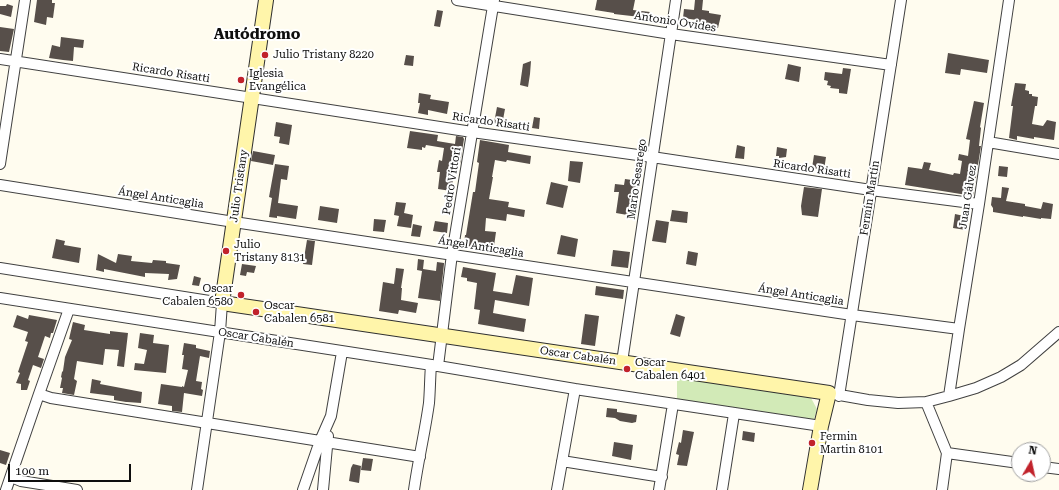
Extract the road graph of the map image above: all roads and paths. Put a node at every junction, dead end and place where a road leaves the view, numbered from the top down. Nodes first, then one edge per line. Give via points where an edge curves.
1 (25, 0) edge
2 (266, 0) edge
3 (457, 0) edge
4 (676, 0) edge
5 (901, 0) edge
6 (1009, 0) edge
7 (493, 3) edge
8 (671, 34) junction
9 (0, 59) edge
10 (15, 62) junction
11 (890, 65) junction
12 (252, 98) junction
13 (472, 132) junction
14 (988, 142) junction
15 (1059, 154) edge
16 (652, 158) junction
17 (0, 164) edge
18 (0, 185) edge
19 (871, 190) junction
20 (979, 204) junction
21 (234, 222) junction
22 (452, 254) junction
23 (0, 268) edge
24 (634, 282) junction
25 (0, 298) edge
26 (222, 303) junction
27 (69, 309) junction
28 (852, 315) junction
29 (958, 329) junction
30 (220, 332) junction
31 (1059, 332) edge
32 (442, 335) junction
33 (342, 352) junction
34 (622, 362) junction
35 (434, 366) junction
36 (575, 389) junction
37 (39, 394) junction
38 (834, 395) junction
39 (949, 396) junction
40 (926, 402) junction
41 (673, 404) junction
42 (734, 414) junction
43 (206, 422) junction
44 (821, 426) junction
45 (324, 442) junction
46 (947, 453) junction
47 (420, 457) junction
48 (562, 461) junction
49 (1011, 462) edge
50 (11, 477) junction
51 (662, 477) junction
52 (6, 490) edge
53 (76, 490) edge
54 (197, 490) edge
55 (303, 490) edge
56 (323, 490) edge
57 (414, 490) edge
58 (557, 490) edge
59 (660, 490) edge
60 (722, 490) edge
61 (810, 490) edge
62 (942, 490) edge

1 - 10 street
2 - 12 main road, Julio Tristany
3 - 7 street, Antonio Ovides
4 - 8 street, Mario Sesarego
5 - 11 street, Fermín Martín
6 - 14 street, Juan Gálvez
7 - 8 street, Antonio Ovides
7 - 13 street, Pedro Vittori
8 - 11 street, Antonio Ovides
8 - 16 street, Mario Sesarego
9 - 10 street, Ricardo Risatti
10 - 12 street, Ricardo Risatti
10 - 17 street
11 - 19 street, Fermín Martín
12 - 13 street, Ricardo Risatti
12 - 21 main road, Julio Tristany
13 - 16 street, Ricardo Risatti
13 - 22 street, Pedro Vittori
14 - 15 street
14 - 20 street, Juan Gálvez
16 - 19 street, Ricardo Risatti
16 - 24 street, Mario Sesarego
18 - 21 street, Ángel Anticaglia
19 - 20 street, Ricardo Risatti
19 - 28 street, Fermín Martín
20 - 29 street, Juan Gálvez
21 - 22 street, Ángel Anticaglia
21 - 26 main road, Julio Tristany
22 - 24 street, Ángel Anticaglia
22 - 32 street, Pedro Vittori
23 - 26 street
24 - 28 street, Ángel Anticaglia
24 - 34 street, Mario Sesarego
25 - 27 street, Oscar Cabalén
26 - 30 street, Julio Tristany
26 - 32 main road, Oscar Cabalén
27 - 30 street, Oscar Cabalén
27 - 37 street
28 - 29 street, Ángel Anticaglia
28 - 38 street, Fermín Martín
29 - 39 street, Juan Gálvez
30 - 33 street, Oscar Cabalén
30 - 43 street, Julio Tristany
31 - 39 street, Oscar Cabalén via 1021,365 1001,377
32 - 34 main road, Oscar Cabalén
32 - 35 street, Pedro Vittori
33 - 35 street, Oscar Cabalén
33 - 45 street
34 - 38 main road, Oscar Cabalén
35 - 36 street, Oscar Cabalén
35 - 47 street, Pedro Vittori
36 - 41 street, Oscar Cabalén
36 - 48 street
37 - 43 street
37 - 50 street
38 - 40 street, Oscar Cabalén via 898,403
38 - 44 main road, Fermín Martín
39 - 40 street, Oscar Cabalén
40 - 46 street
41 - 42 street, Oscar Cabalén
41 - 51 street
42 - 44 street, Oscar Cabalén
42 - 60 street
43 - 45 street
43 - 54 street, Julio Tristany
44 - 61 main road, Fermín Martín
45 - 47 street
45 - 55 street
45 - 56 street
46 - 49 street
46 - 62 street
47 - 57 street, Pedro Vittori
48 - 51 street
48 - 58 street
50 - 52 street
50 - 53 street
51 - 59 street

